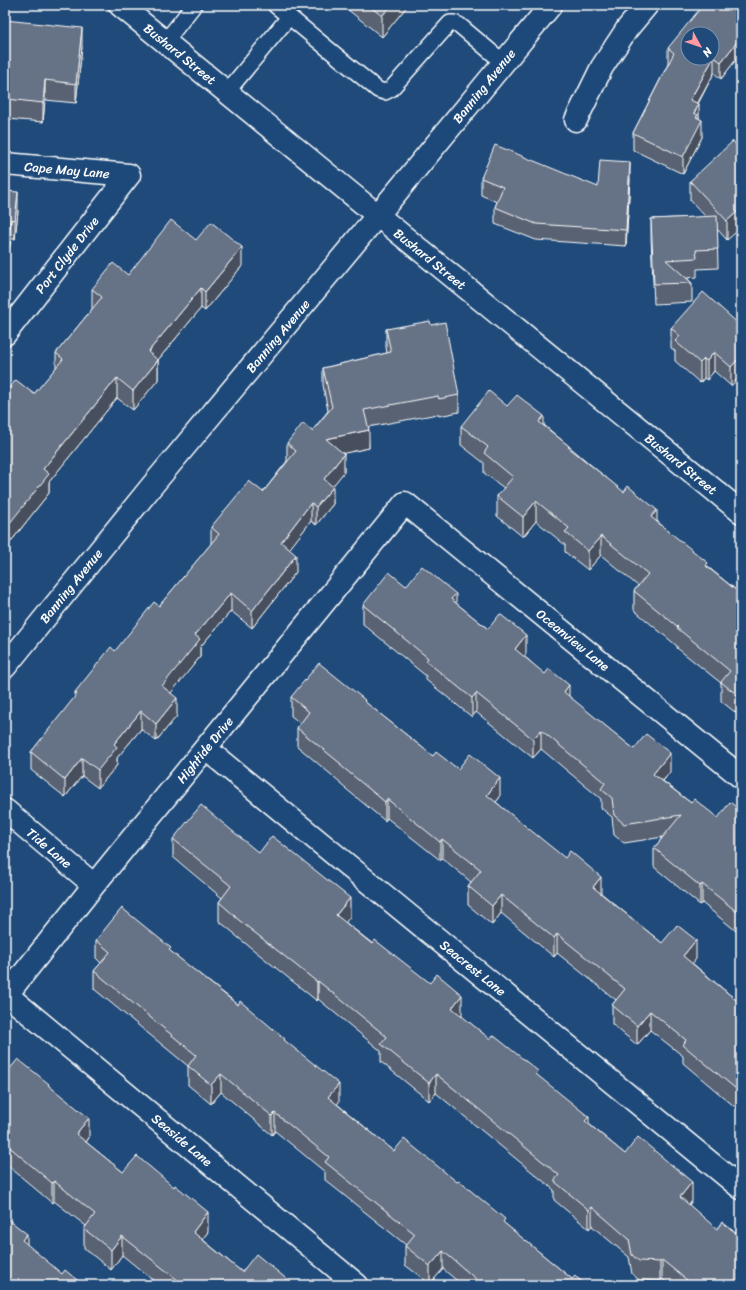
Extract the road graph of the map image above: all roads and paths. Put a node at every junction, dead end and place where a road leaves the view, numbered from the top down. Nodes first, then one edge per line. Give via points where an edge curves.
1 (120, 5) edge
2 (194, 5) edge
3 (275, 5) edge
4 (551, 5) edge
5 (647, 5) edge
6 (289, 17) junction
7 (165, 42) junction
8 (503, 62) junction
9 (226, 92) junction
10 (576, 120) dead end
11 (5, 164) edge
12 (129, 175) joint
13 (378, 216) junction
14 (5, 334) edge
15 (405, 503) joint
16 (741, 512) edge
17 (5, 667) edge
18 (206, 749) junction
19 (741, 777) edge
20 (5, 810) edge
21 (94, 885) junction
22 (6, 996) edge
23 (741, 1188) edge
24 (357, 1285) edge

1 - 7 street, Bushard Street
2 - 7 lane
3 - 6 lane
4 - 8 street, Banning Avenue
5 - 10 street via 626,30 602,68
6 - 8 lane via 378,90 385,92 391,89 450,23 459,25
6 - 9 lane
7 - 9 street, Bushard Street
8 - 13 street, Banning Avenue
9 - 13 street, Bushard Street
11 - 12 street, Cape May Lane
12 - 14 street, Port Clyde Drive
13 - 16 street, Bushard Street
13 - 17 street, Banning Avenue via 151,487
15 - 18 street, Hightide Drive
15 - 19 street, Oceanview Lane
18 - 21 street, Hightide Drive
18 - 23 street, Seacrest Lane
20 - 21 street, Tide Lane
21 - 22 street, Hightide Drive
22 - 24 street, Seaside Lane

